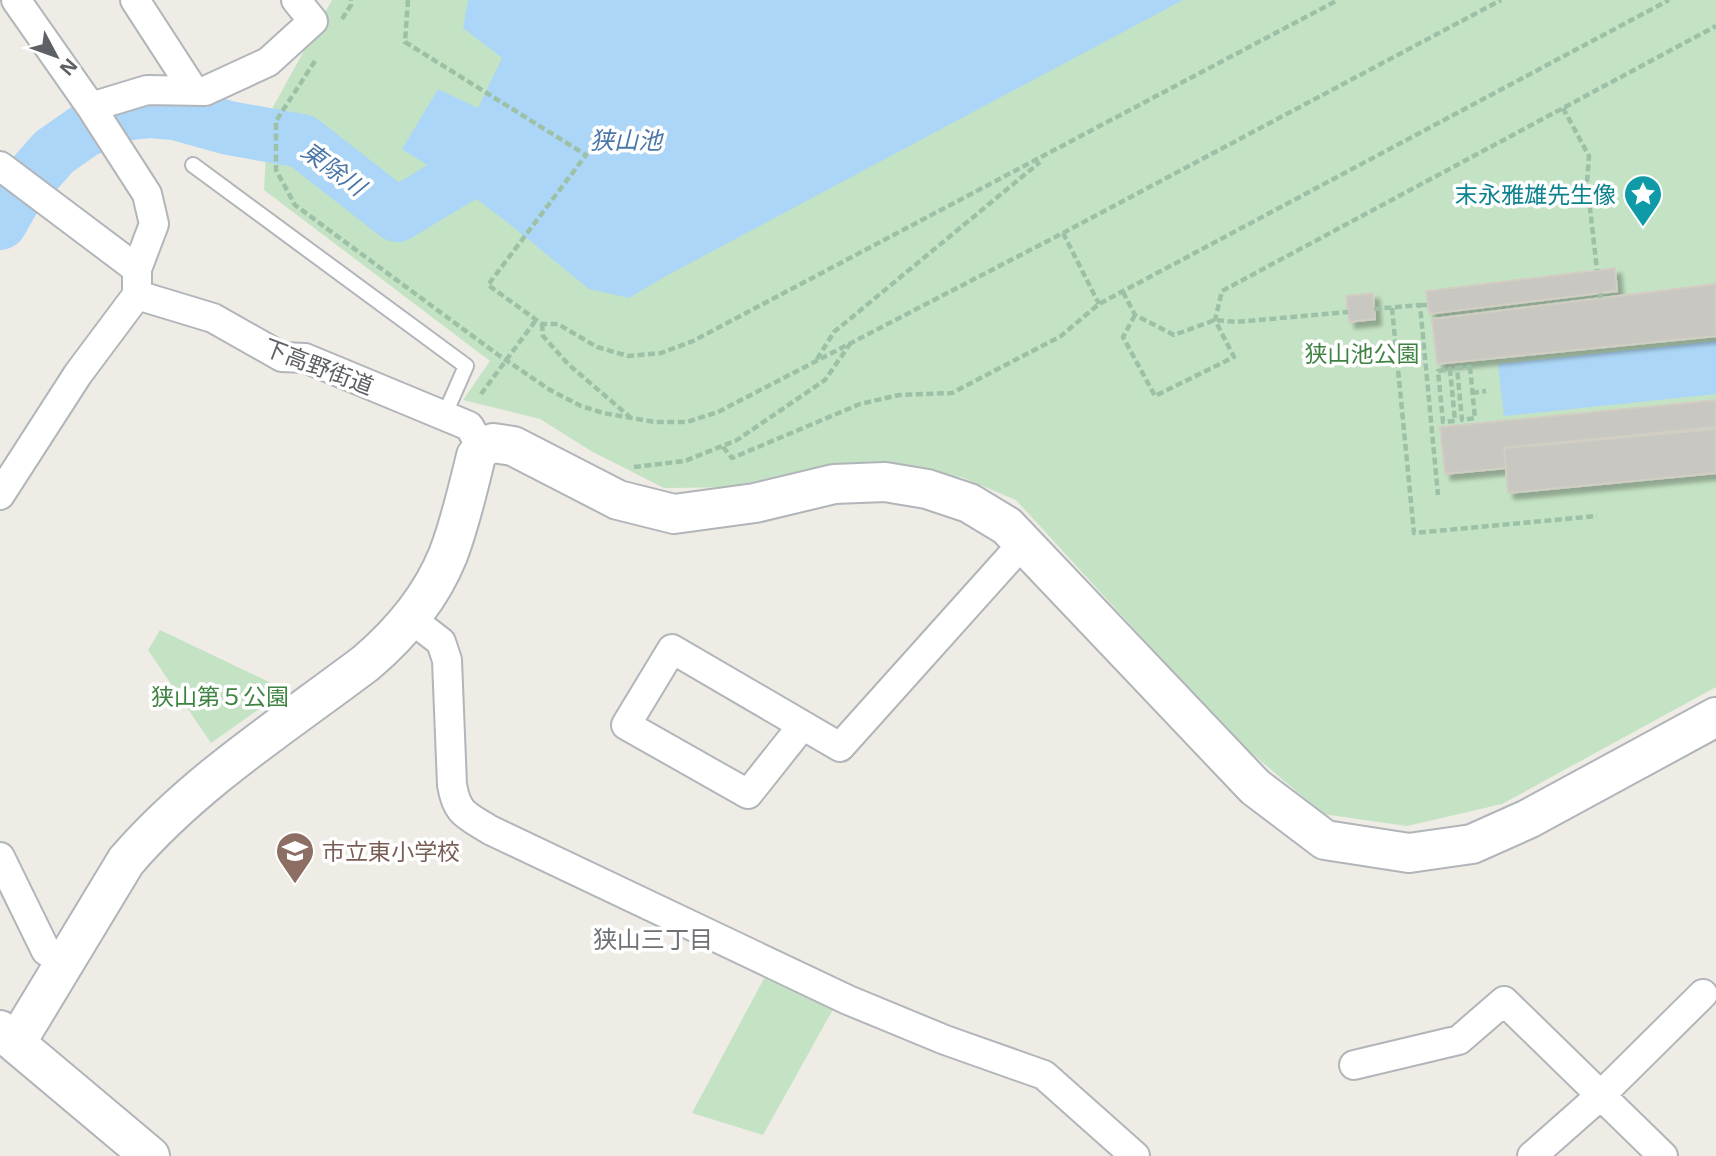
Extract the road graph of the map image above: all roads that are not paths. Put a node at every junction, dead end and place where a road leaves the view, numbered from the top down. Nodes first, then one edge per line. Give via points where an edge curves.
1 (16, 0) edge
2 (135, 0) edge
3 (296, 0) edge
4 (194, 91) junction
5 (99, 119) junction
6 (193, 165) dead end
7 (9, 173) edge
8 (137, 282) junction
9 (444, 416) junction
10 (482, 448) junction
11 (0, 495) edge
12 (1023, 543) junction
13 (410, 618) junction
14 (1716, 717) edge
15 (802, 726) junction
16 (0, 856) edge
17 (65, 960) junction
18 (1703, 995) dead end
19 (8, 1036) edge
20 (1354, 1065) dead end
21 (1600, 1096) junction
22 (150, 1156) edge
23 (1135, 1156) edge
24 (1532, 1156) edge
25 (1663, 1156) edge

1 - 5 street
2 - 4 street
3 - 4 street via 313,21 268,62 205,91
4 - 5 street via 147,90
5 - 8 street via 147,194 154,225
6 - 9 lane via 466,366
7 - 8 street, 下高野街道
8 - 9 street, 下高野街道 via 282,357 305,358
8 - 11 street
9 - 10 street, 下高野街道 via 469,426
10 - 12 street via 493,443 513,446 618,500 674,514 755,503 834,484 884,482 927,489 970,503
10 - 13 street via 447,558
12 - 14 street via 1255,787 1325,840 1409,853 1472,844
12 - 15 street via 840,747
13 - 17 street via 366,663 192,794 145,839 126,861
13 - 23 street via 441,642 447,660 452,785 455,804 467,816 848,1000 1044,1075
15 - 15 street via 748,794 626,725 672,649
16 - 17 street via 46,951
17 - 19 street
18 - 21 street
19 - 22 street
20 - 21 street via 1459,1040 1504,1001
21 - 24 street
21 - 25 street

